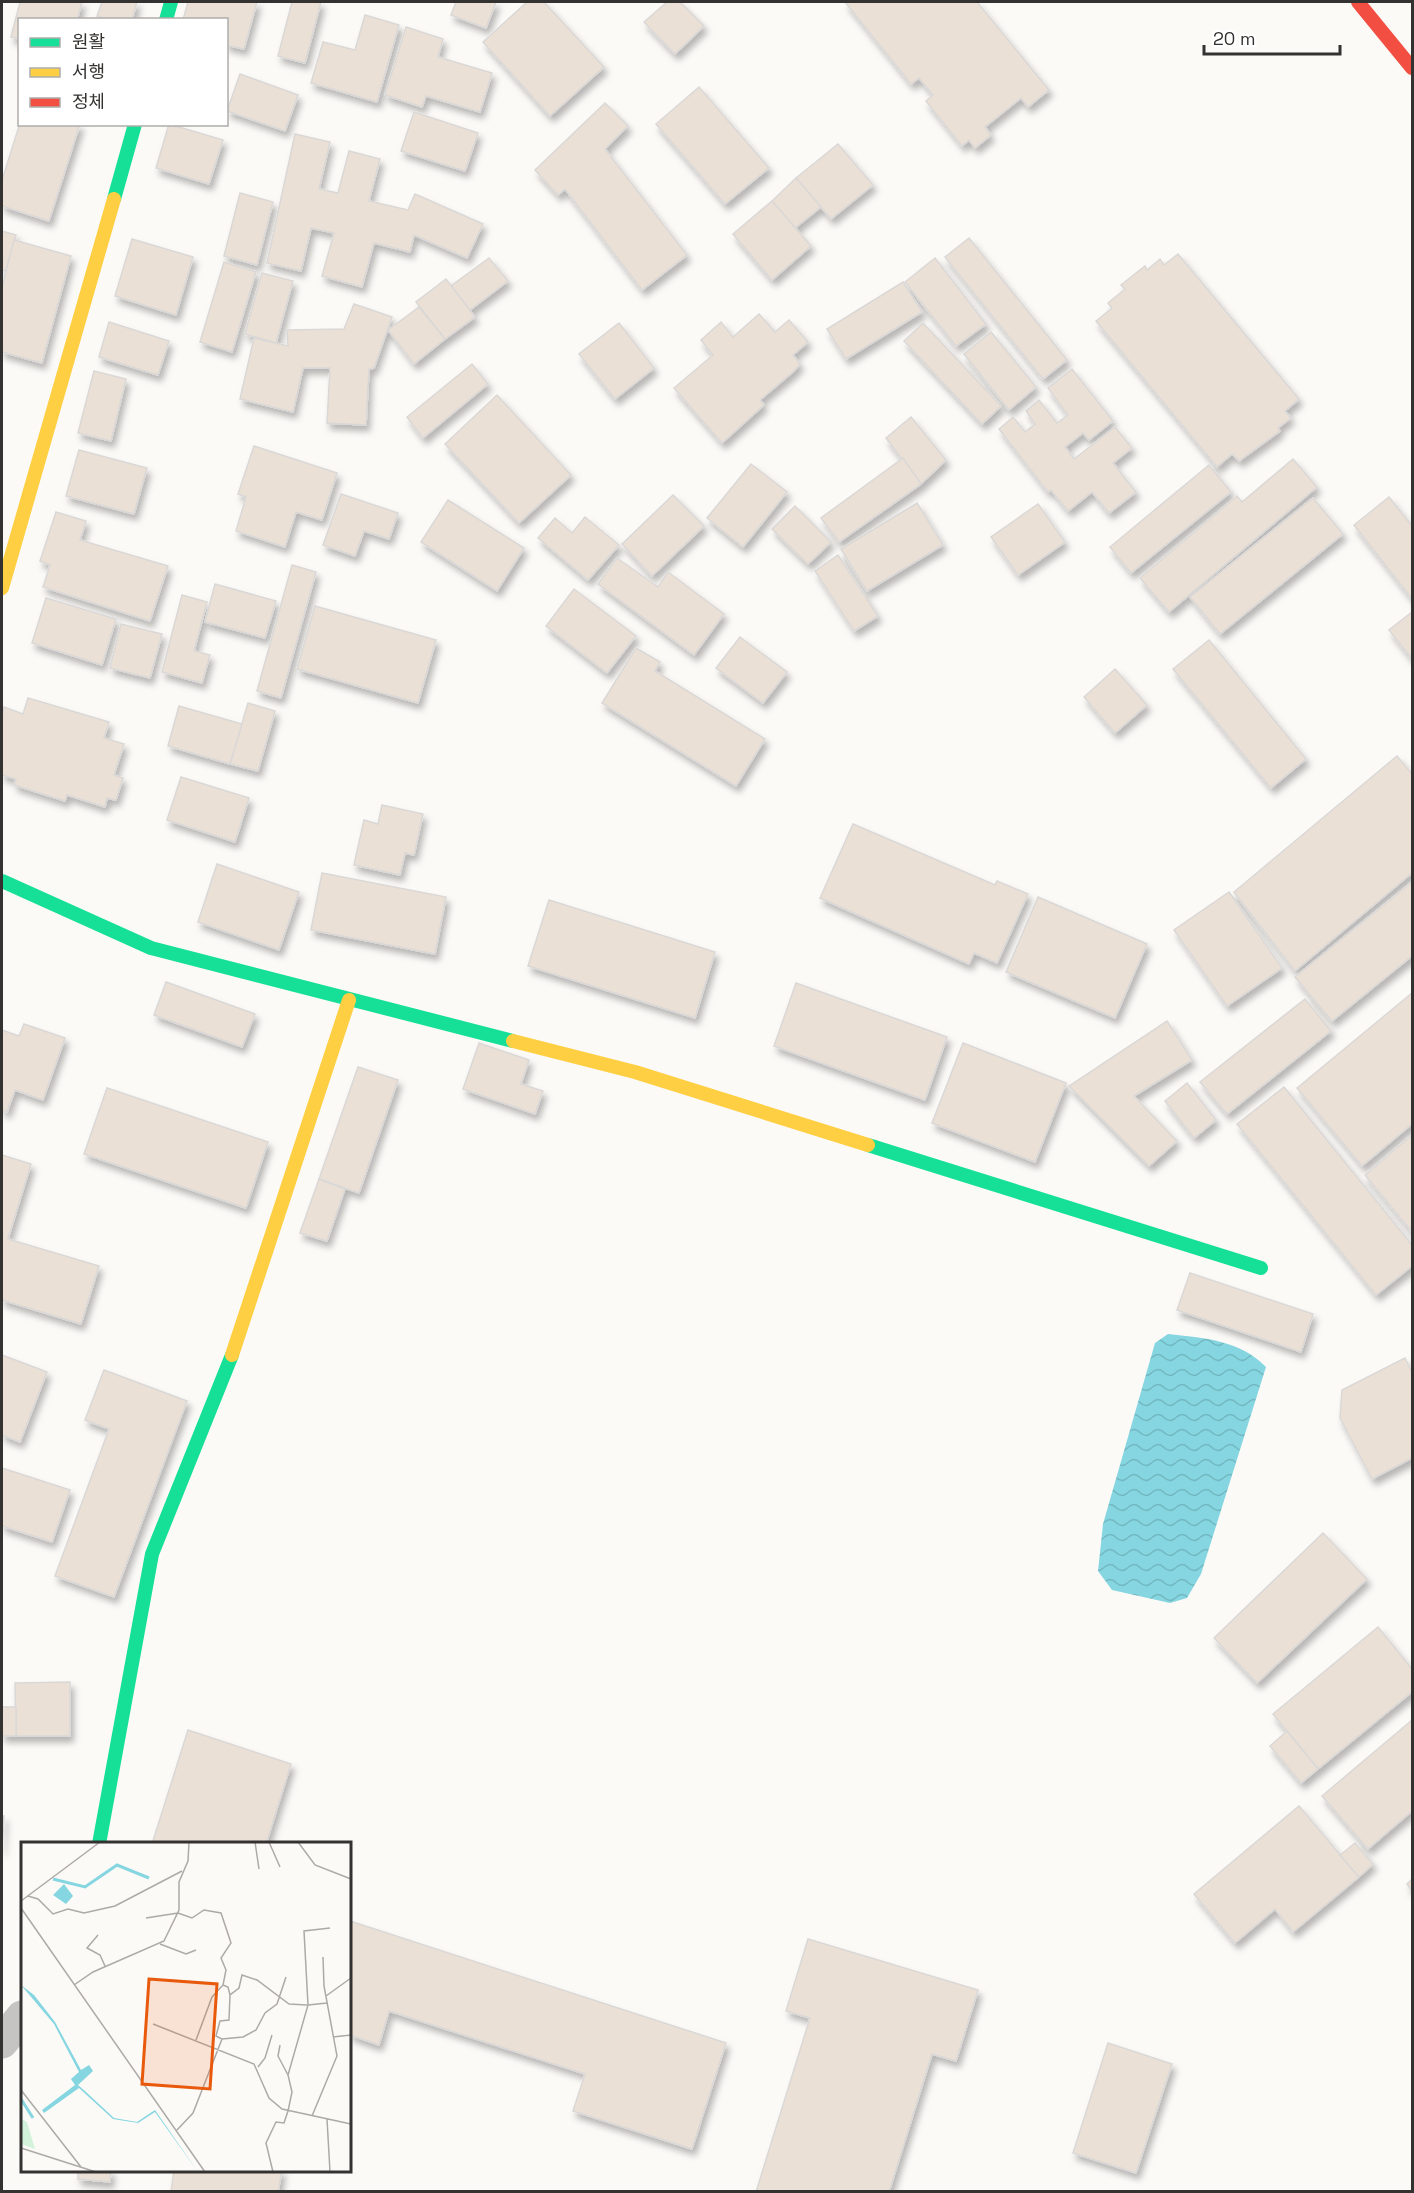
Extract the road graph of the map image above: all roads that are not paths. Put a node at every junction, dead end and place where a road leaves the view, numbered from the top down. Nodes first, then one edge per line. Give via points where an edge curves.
1 (171, 2) edge
2 (1358, 2) edge
3 (167, 18) edge
4 (1413, 68) edge
5 (134, 126) edge
6 (2, 588) edge
7 (2, 881) edge
8 (349, 1000) junction
9 (1261, 1268) dead end
10 (99, 1842) edge
11 (21, 2018) edge
12 (2, 2042) edge

1 - 3 street
2 - 4 street
5 - 6 street
7 - 8 street via 151,948
8 - 9 street via 635,1072
8 - 10 street via 227,1370 152,1554
11 - 12 street

